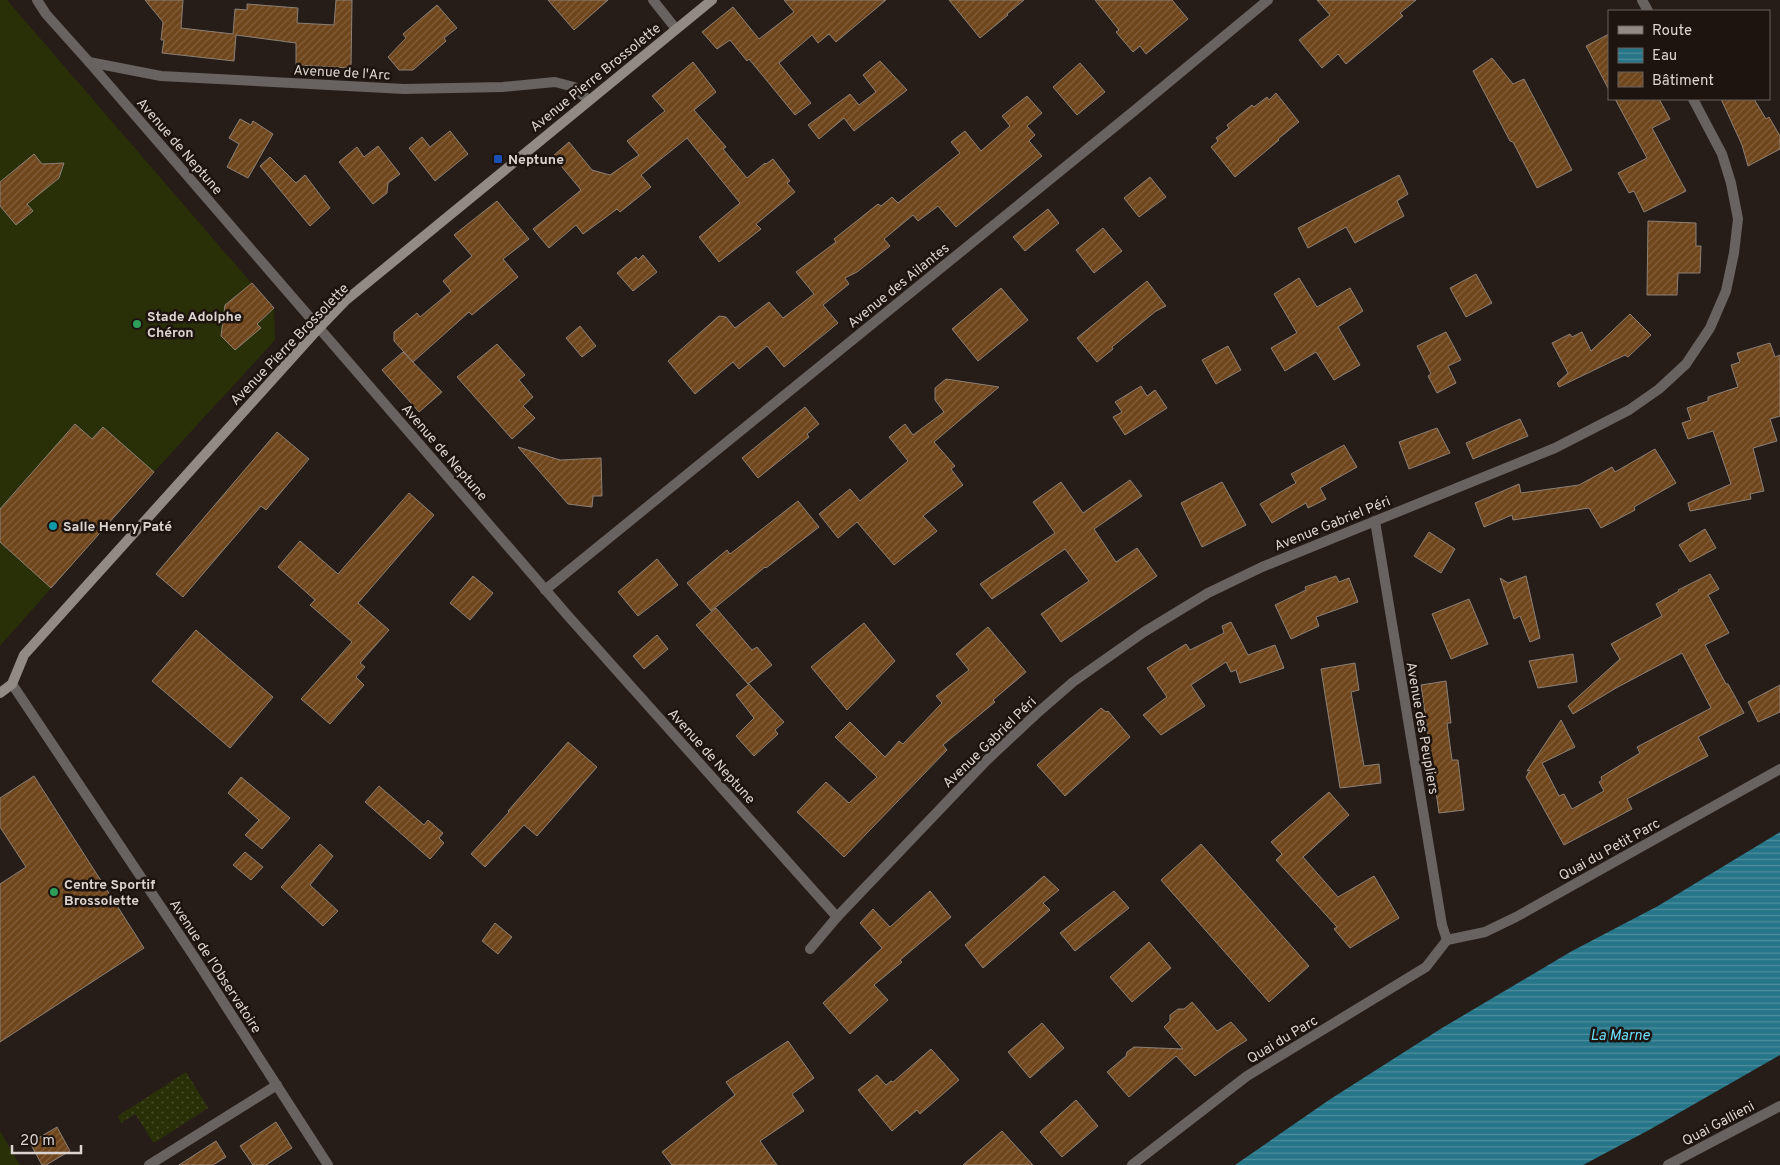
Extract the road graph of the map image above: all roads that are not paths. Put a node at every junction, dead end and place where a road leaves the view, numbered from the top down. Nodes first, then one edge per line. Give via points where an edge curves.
1 (36, 0) edge
2 (653, 0) edge
3 (712, 0) edge
4 (1268, 0) edge
5 (676, 29) junction
6 (89, 62) junction
7 (588, 100) junction
8 (1694, 100) edge
9 (319, 328) junction
10 (1374, 521) junction
11 (545, 590) junction
12 (12, 684) junction
13 (0, 693) edge
14 (1780, 769) edge
15 (837, 917) junction
16 (1447, 940) junction
17 (810, 949) dead end
18 (277, 1085) junction
19 (1780, 1106) edge
20 (148, 1165) edge
21 (328, 1165) edge
22 (1132, 1165) edge
23 (1668, 1165) edge

1 - 6 street, Avenue de Neptune
2 - 5 street
3 - 5 street, Avenue Pierre Brossolette
4 - 11 street, Avenue des Ailantes
5 - 7 street, Avenue Pierre Brossolette
6 - 7 street, Avenue de l'Arc via 161,76 404,89 503,87 555,82 574,87
6 - 9 street, Avenue de Neptune
7 - 9 street, Avenue Pierre Brossolette via 345,301
8 - 10 street, Avenue Gabriel Péri via 1722,154 1738,219 1726,291 1710,328 1686,364 1629,410 1555,448
9 - 11 street, Avenue de Neptune
9 - 12 street, Avenue Pierre Brossolette via 24,655
10 - 15 street, Avenue Gabriel Péri via 1208,593 1144,632 1073,682 986,761
10 - 16 street, Avenue des Peupliers
11 - 15 street, Avenue de Neptune
12 - 13 street
12 - 18 street, Avenue de l'Observatoire
14 - 16 street, Quai du Petit Parc via 1516,917 1485,932
15 - 17 street, Avenue Gabriel Péri
16 - 22 street, Quai du Parc via 1426,967 1247,1076
18 - 20 street
18 - 21 street, Avenue de l'Observatoire
19 - 23 street, Quai Gallieni

